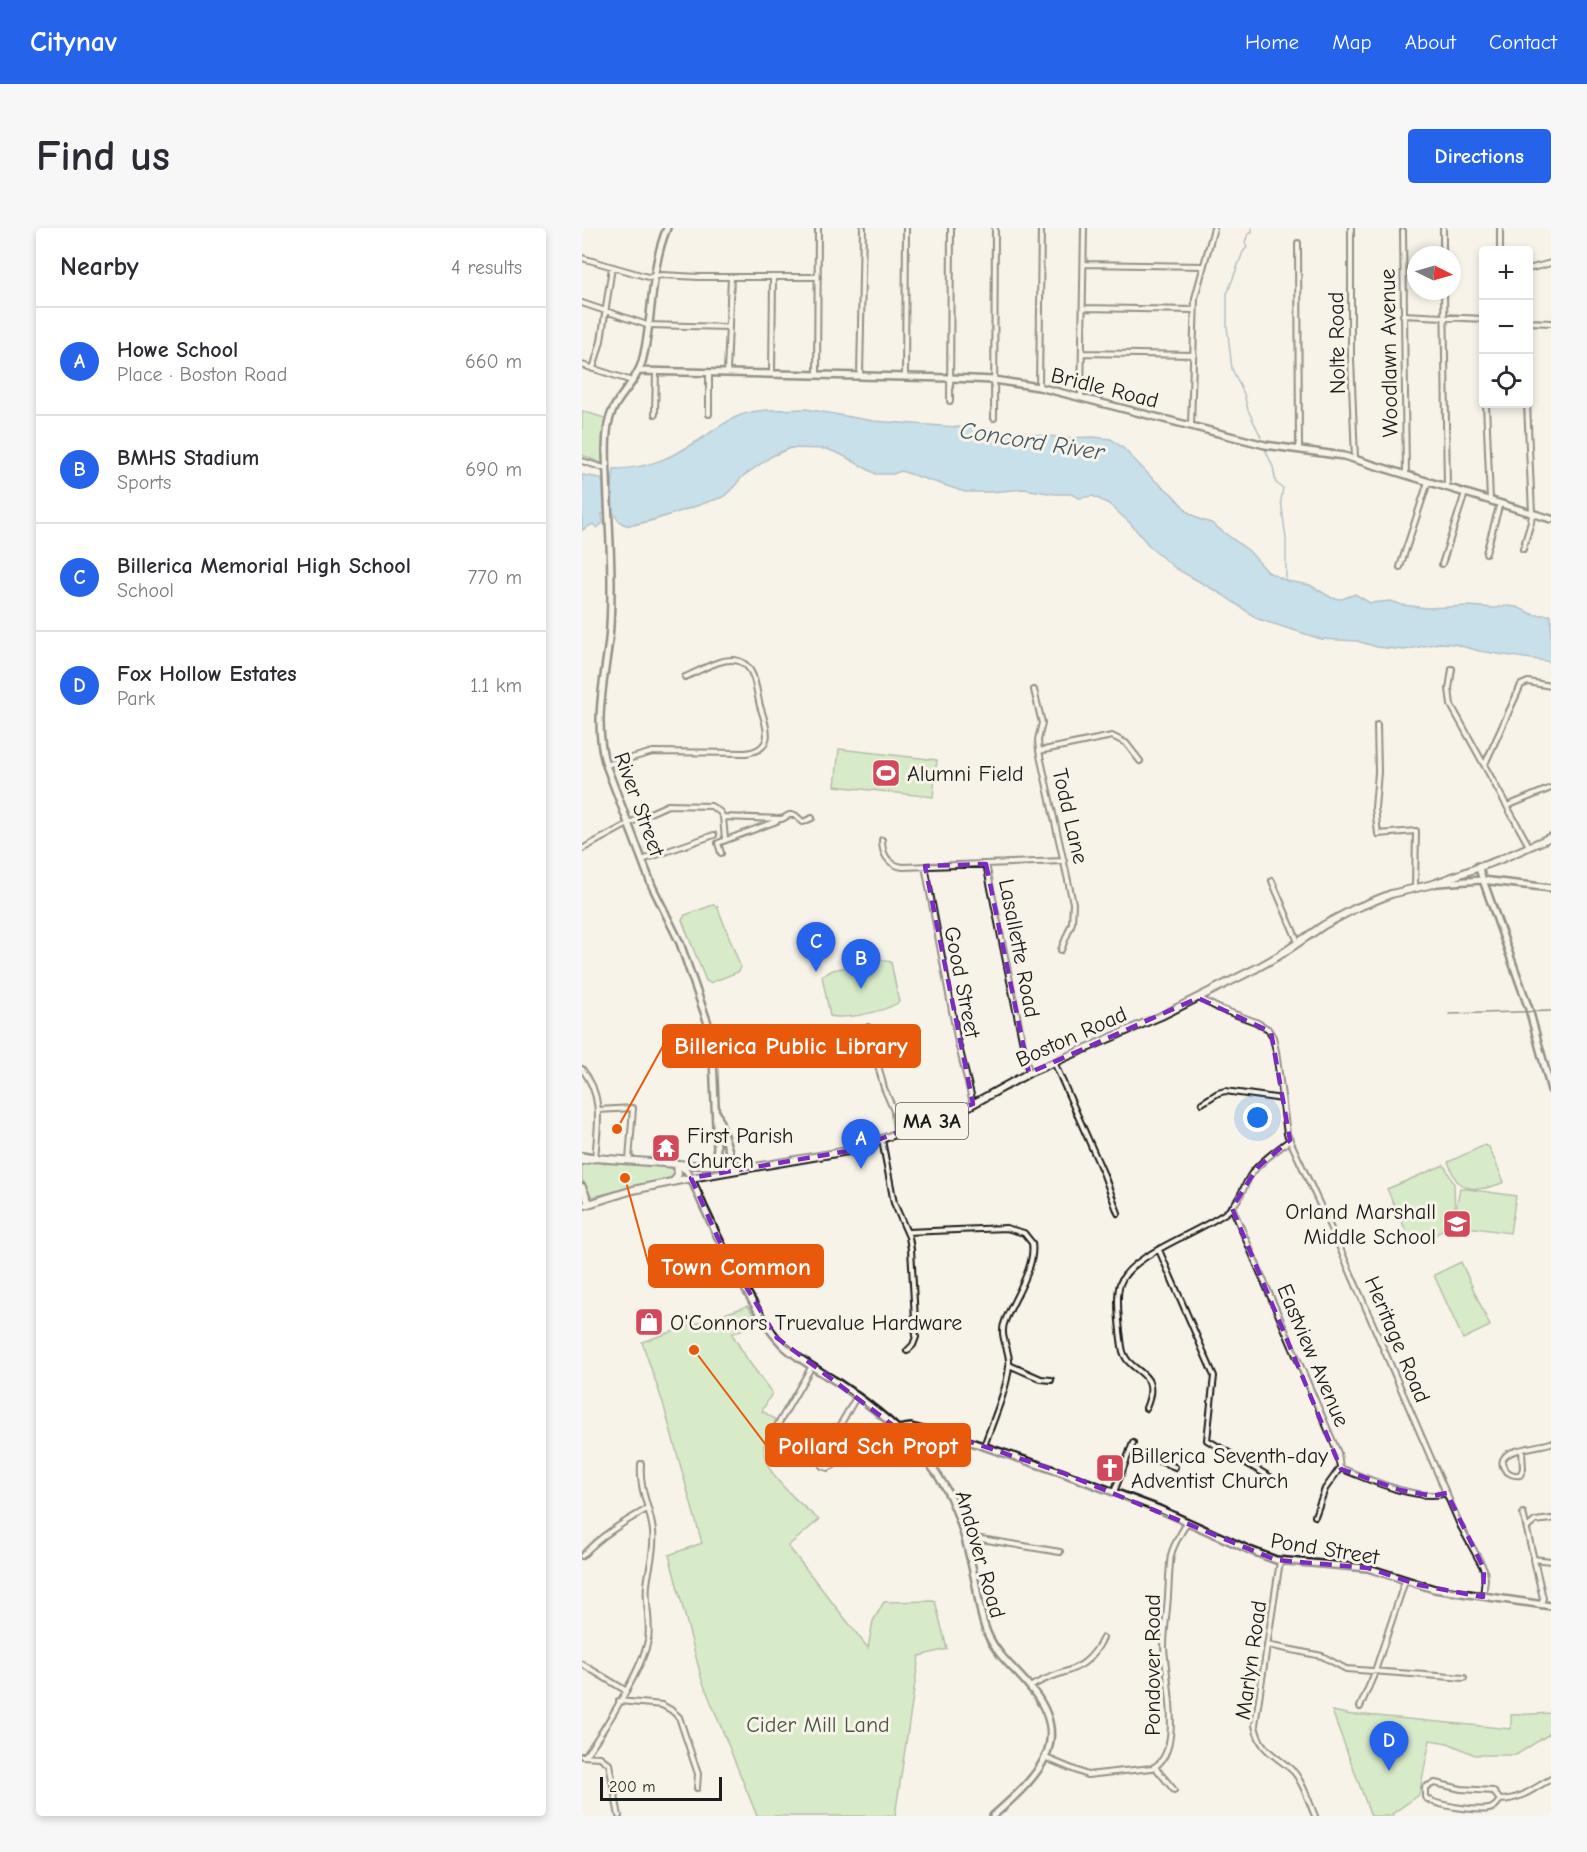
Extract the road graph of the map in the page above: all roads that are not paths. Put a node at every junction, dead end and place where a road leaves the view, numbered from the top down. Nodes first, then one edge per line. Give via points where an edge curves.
1 (667, 228) edge
2 (818, 228) edge
3 (863, 228) edge
4 (906, 228) edge
5 (951, 228) edge
6 (995, 228) edge
7 (1041, 228) edge
8 (1084, 228) edge
9 (1214, 228) edge
10 (1351, 228) edge
11 (1443, 228) edge
12 (1500, 228) edge
13 (1403, 231) dead end
14 (1298, 243) dead end
15 (1443, 246) edge
16 (1500, 246) edge
17 (582, 258) edge
18 (1551, 263) edge
19 (1084, 264) junction
20 (1204, 266) junction
21 (612, 267) junction
22 (1533, 268) edge
23 (654, 277) junction
24 (731, 277) junction
25 (773, 277) junction
26 (818, 277) junction
27 (1444, 300) edge
28 (582, 303) edge
29 (1083, 308) junction
30 (605, 310) junction
31 (1194, 310) junction
32 (1403, 315) junction
33 (1444, 317) junction
34 (1479, 320) edge
35 (1533, 322) edge
36 (1551, 323) edge
37 (647, 325) junction
38 (729, 327) junction
39 (1083, 353) junction
40 (1194, 355) junction
41 (582, 365) edge
42 (593, 369) junction
43 (638, 371) junction
44 (656, 371) junction
45 (709, 372) junction
46 (727, 372) junction
47 (772, 374) junction
48 (817, 375) junction
49 (860, 375) junction
50 (905, 377) junction
51 (950, 378) junction
52 (994, 380) junction
53 (632, 381) junction
54 (1040, 387) junction
55 (1081, 398) junction
56 (950, 401) dead end
57 (1486, 408) edge
58 (1527, 408) edge
59 (655, 414) dead end
60 (709, 414) dead end
61 (993, 418) dead end
62 (1191, 426) junction
63 (1299, 448) junction
64 (1354, 459) junction
65 (582, 461) edge
66 (607, 469) junction
67 (1406, 474) junction
68 (1428, 481) junction
69 (1448, 487) junction
70 (1465, 492) junction
71 (1490, 500) junction
72 (1500, 503) junction
73 (1532, 513) junction
74 (1551, 519) edge
75 (1523, 549) dead end
76 (1486, 553) dead end
77 (1442, 564) dead end
78 (1400, 567) dead end
79 (1452, 669) dead end
80 (685, 677) dead end
81 (1551, 686) edge
82 (1034, 690) dead end
83 (1377, 724) dead end
84 (1039, 751) junction
85 (1140, 761) dead end
86 (606, 765) junction
87 (1484, 765) junction
88 (1551, 788) edge
89 (1507, 806) junction
90 (723, 817) junction
91 (752, 818) junction
92 (812, 818) dead end
93 (782, 819) junction
94 (628, 825) junction
95 (754, 829) junction
96 (714, 836) dead end
97 (1551, 837) edge
98 (725, 839) junction
99 (882, 840) dead end
100 (1529, 846) junction
101 (582, 849) edge
102 (722, 853) dead end
103 (642, 860) junction
104 (1064, 861) junction
105 (986, 864) junction
106 (925, 866) junction
107 (1478, 866) junction
108 (1482, 880) junction
109 (1272, 881) dead end
110 (1496, 881) junction
111 (1433, 884) junction
112 (1414, 887) junction
113 (1551, 888) edge
114 (1488, 894) junction
115 (1298, 942) junction
116 (1061, 950) dead end
117 (1198, 998) junction
118 (868, 1027) dead end
119 (1054, 1062) junction
120 (582, 1069) edge
121 (1029, 1073) junction
122 (1551, 1090) edge
123 (1282, 1099) junction
124 (714, 1103) junction
125 (1202, 1103) dead end
126 (973, 1104) junction
127 (598, 1110) junction
128 (896, 1134) junction
129 (882, 1140) junction
130 (1290, 1140) junction
131 (582, 1156) edge
132 (595, 1158) junction
133 (629, 1160) junction
134 (582, 1161) edge
135 (677, 1164) junction
136 (712, 1166) junction
137 (734, 1168) junction
138 (691, 1178) junction
139 (674, 1182) junction
140 (582, 1187) edge
141 (586, 1205) edge
142 (1232, 1207) junction
143 (1118, 1213) dead end
144 (907, 1232) junction
145 (1159, 1250) junction
146 (907, 1352) dead end
147 (1009, 1365) junction
148 (812, 1366) junction
149 (1051, 1380) dead end
150 (857, 1396) junction
151 (1146, 1408) dead end
152 (897, 1429) junction
153 (773, 1433) dead end
154 (1133, 1443) dead end
155 (1551, 1443) edge
156 (984, 1446) junction
157 (1130, 1450) junction
158 (1522, 1450) junction
159 (826, 1452) junction
160 (641, 1464) dead end
161 (1175, 1467) dead end
162 (1340, 1468) junction
163 (1270, 1477) dead end
164 (1114, 1492) junction
165 (1447, 1493) junction
166 (647, 1509) junction
167 (1523, 1513) dead end
168 (1315, 1516) dead end
169 (1551, 1519) edge
170 (1187, 1521) junction
171 (1527, 1529) junction
172 (965, 1540) junction
173 (1060, 1552) dead end
174 (582, 1556) edge
175 (1533, 1559) junction
176 (1280, 1561) junction
177 (1551, 1561) edge
178 (1406, 1581) junction
179 (1483, 1597) junction
180 (1541, 1605) junction
181 (1551, 1606) edge
182 (1103, 1638) dead end
183 (1267, 1645) junction
184 (582, 1664) edge
185 (1374, 1671) junction
186 (1464, 1678) dead end
187 (1030, 1687) junction
188 (625, 1690) junction
189 (619, 1701) junction
190 (1360, 1707) dead end
191 (584, 1756) edge
192 (1046, 1758) junction
193 (1155, 1767) junction
194 (1551, 1779) edge
195 (698, 1788) dead end
196 (1174, 1790) dead end
197 (1500, 1800) junction
198 (619, 1816) edge
199 (993, 1816) edge
200 (1315, 1816) edge

1 - 23 main road, River Street
2 - 26 street
3 - 49 street
4 - 50 street
5 - 51 street
6 - 52 street
7 - 54 street
8 - 19 street
9 - 20 street
10 - 64 street, Nolte Road
11 - 15 street
12 - 16 street
13 - 32 street, Woodlawn Avenue
14 - 63 street
17 - 21 street
18 - 22 street
19 - 20 street
19 - 29 street
20 - 31 street
21 - 23 street
21 - 30 street
23 - 24 street
23 - 37 main road, River Street
24 - 25 street
24 - 38 street
25 - 26 street
25 - 47 street
26 - 48 street
27 - 33 street
28 - 30 street
29 - 31 street
29 - 39 street
30 - 37 street
30 - 42 street
31 - 40 street
32 - 33 street
32 - 67 street, Woodlawn Avenue
33 - 34 street
33 - 69 street
35 - 36 street
37 - 38 street
37 - 43 main road, River Street
38 - 46 street
39 - 40 street
39 - 55 street
40 - 62 street
41 - 42 street
42 - 53 street
43 - 44 main road, Bridle Road
43 - 53 main road, River Street
44 - 45 main road, Bridle Road
44 - 59 street
45 - 46 main road, Bridle Road
45 - 60 street
46 - 47 main road, Bridle Road
47 - 48 main road, Bridle Road
48 - 49 main road, Bridle Road
49 - 50 main road, Bridle Road
50 - 51 main road, Bridle Road
51 - 52 main road, Bridle Road
51 - 56 street
52 - 54 main road, Bridle Road
52 - 61 street
53 - 66 main road, River Street via 610,416
54 - 55 main road, Bridle Road
55 - 62 main road, Bridle Road
57 - 71 street
58 - 73 street
62 - 63 main road, Bridle Road via 1265,445
63 - 64 main road, Bridle Road
64 - 67 main road, Bridle Road
65 - 66 street
66 - 86 main road, River Street via 610,619 601,686
67 - 68 main road, Bridle Road
68 - 69 main road, Bridle Road
68 - 78 street
69 - 70 main road, Bridle Road
70 - 71 main road, Bridle Road
70 - 77 street
71 - 72 main road, Bridle Road
72 - 73 main road, Bridle Road
72 - 76 street
73 - 74 main road, Bridle Road
73 - 75 street
79 - 87 street via 1451,705
80 - 86 street via 727,660 749,668 768,729 763,746 746,753 653,752
81 - 87 street via 1534,682 1524,683 1518,689
82 - 84 street, Todd Lane via 1042,723
83 - 112 street via 1378,834 1416,831
84 - 85 street via 1114,736 1126,743
84 - 104 street, Todd Lane
86 - 94 main road, River Street
87 - 89 street
88 - 89 street
89 - 100 street
90 - 91 street
90 - 94 street via 711,806 668,805
90 - 98 street
91 - 93 street
91 - 95 street
92 - 93 street via 802,822 795,815
93 - 95 street
94 - 101 street
94 - 103 main road, River Street
95 - 98 street
96 - 103 street
97 - 100 main road, Boston Road / MA 3A
98 - 102 street via 718,843
99 - 106 street via 886,857 895,865
100 - 107 main road, Boston Road / MA 3A
103 - 124 main road, River Street via 680,943 712,1035
104 - 105 street
104 - 116 street, Todd Lane via 1073,911
105 - 106 street
105 - 121 street, Lasallette Road
106 - 126 street, Good Street
107 - 108 main road
107 - 111 main road, Boston Road / MA 3A
108 - 110 main road
108 - 111 main road
108 - 114 main road
109 - 115 street
110 - 113 main road
110 - 114 main road
111 - 112 main road, Boston Road / MA 3A
112 - 115 main road, Boston Road / MA 3A via 1354,908
114 - 122 main road via 1529,1009
115 - 117 main road, Boston Road / MA 3A via 1262,966
117 - 119 main road, Boston Road / MA 3A
117 - 123 street, Heritage Road via 1268,1029 1276,1051
118 - 128 street via 894,1111
119 - 121 main road, Boston Road / MA 3A
119 - 143 street
120 - 127 street via 592,1082
121 - 126 main road, Boston Road / MA 3A
123 - 125 street via 1225,1092
123 - 130 street, Heritage Road
124 - 136 main road, River Street via 717,1149
124 - 137 main road, River Street
126 - 128 main road, Boston Road / MA 3A
127 - 132 street
127 - 133 street via 633,1108
128 - 129 main road, Boston Road / MA 3A
129 - 137 main road, Boston Road / MA 3A via 848,1151
129 - 144 street via 894,1203
130 - 142 street via 1257,1168
130 - 165 street, Heritage Road
131 - 132 main road
132 - 133 main road, MA 3A
132 - 134 main road, MA 3A
133 - 135 main road, MA 3A
135 - 136 main road, MA 3A
135 - 138 main road
135 - 139 main road
136 - 137 main road, MA 3A
137 - 138 main road, Boston Road / MA 3A
138 - 139 main road, Boston Road / MA 3A
138 - 148 main road, Andover Road via 765,1324 784,1346
139 - 141 main road, Boston Road / MA 3A
140 - 141 main road, MA 3A
142 - 145 street
142 - 162 street, Eastview Avenue via 1328,1428
144 - 146 street via 916,1337
144 - 147 street via 1006,1228 1028,1236 1033,1248 1030,1264 1003,1327
145 - 151 street via 1130,1267 1119,1293 1122,1348 1125,1357 1145,1374 1149,1383
145 - 163 street via 1214,1376 1207,1440
147 - 149 street
147 - 156 street
148 - 150 main road, Andover Road
148 - 153 street
150 - 152 main road, Andover Road
150 - 159 street
152 - 156 main road, Pond Street via 910,1427
152 - 172 main road, Andover Road via 943,1483
154 - 157 street
155 - 158 street
156 - 164 main road, Pond Street
157 - 161 street
157 - 164 street
158 - 158 street via 1523,1469 1514,1476 1506,1472 1503,1460
159 - 159 street via 820,1463 828,1468 835,1460
160 - 166 street
162 - 165 street via 1400,1490 1433,1496
162 - 168 street via 1325,1490
164 - 170 main road, Pond Street
165 - 179 street, Heritage Road via 1484,1569
166 - 174 street via 607,1534
166 - 188 street via 653,1530 646,1591 649,1636
167 - 171 street
169 - 171 street via 1535,1521
170 - 176 main road, Pond Street
170 - 193 street, Pondover Road via 1171,1557 1164,1644 1170,1691 1169,1740 1165,1756
171 - 175 street
172 - 173 street via 976,1538
172 - 187 main road, Andover Road via 988,1635
175 - 177 street
175 - 180 street via 1543,1598
176 - 178 main road, Pond Street via 1368,1568
176 - 183 street, Marlyn Road
178 - 179 main road, Pond Street
178 - 185 street
179 - 180 main road, Pond Street
180 - 181 main road, Pond Street
182 - 187 street via 1084,1664
183 - 185 street via 1322,1656 1346,1669
183 - 200 street, Marlyn Road via 1256,1733 1268,1752 1296,1775
184 - 188 street
185 - 186 street
185 - 190 street
187 - 192 main road, Andover Road via 1049,1718 1051,1740
188 - 189 street
189 - 191 street
189 - 195 street via 662,1705 675,1713 698,1774
191 - 198 street via 600,1757 609,1764
192 - 193 street, Pondover Road via 1088,1775
192 - 199 main road, Andover Road via 1033,1779
193 - 196 street
194 - 197 street via 1524,1796
197 - 197 street via 1490,1809 1460,1807 1429,1801 1424,1792 1425,1787 1435,1784 1493,1791

